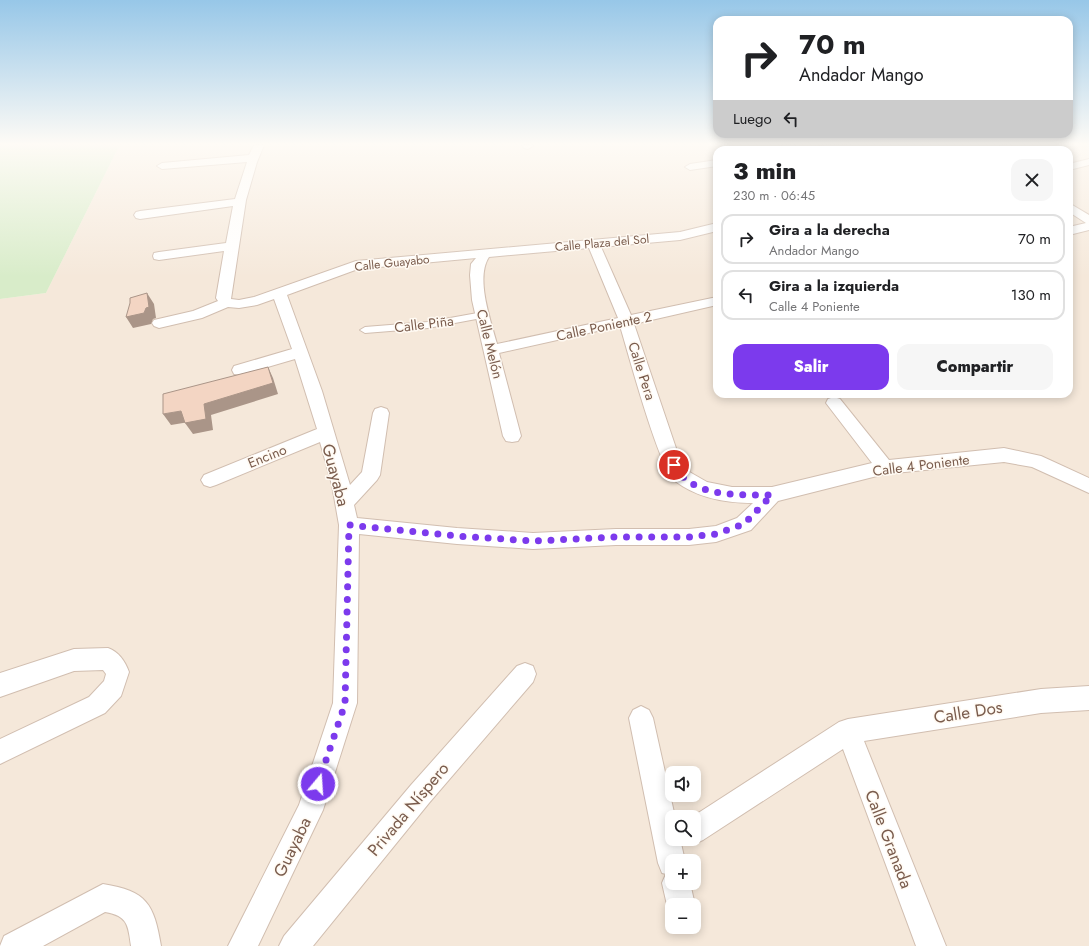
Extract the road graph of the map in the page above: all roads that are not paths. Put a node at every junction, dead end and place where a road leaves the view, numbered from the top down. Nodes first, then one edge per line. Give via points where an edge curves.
1 (244, 189) edge
2 (240, 202) junction
3 (1073, 210) edge
4 (140, 215) dead end
5 (1089, 220) edge
6 (1089, 226) edge
7 (713, 228) edge
8 (1073, 230) edge
9 (594, 244) junction
10 (232, 246) junction
11 (485, 254) junction
12 (159, 256) dead end
13 (279, 293) junction
14 (713, 302) edge
15 (226, 303) junction
16 (483, 315) junction
17 (626, 321) junction
18 (159, 323) dead end
19 (365, 330) dead end
20 (491, 350) junction
21 (300, 352) junction
22 (240, 370) dead end
23 (834, 403) dead end
24 (381, 413) dead end
25 (325, 433) junction
26 (512, 436) dead end
27 (885, 468) junction
28 (210, 480) dead end
29 (1089, 486) edge
30 (702, 488) joint
31 (772, 495) junction
32 (344, 503) junction
33 (349, 525) junction
34 (525, 674) dead end
35 (0, 685) edge
36 (1089, 698) edge
37 (641, 718) dead end
38 (848, 731) junction
39 (0, 752) edge
40 (701, 826) edge
41 (674, 850) edge
42 (14, 946) edge
43 (146, 946) edge
44 (243, 946) edge
45 (294, 946) edge
46 (931, 946) edge

1 - 2 street
2 - 4 street
2 - 10 street
3 - 5 street
6 - 8 street
7 - 9 street, Calle Plaza del Sol via 680,236
9 - 11 street, Calle Plaza del Sol
9 - 17 street, Calle Pera
10 - 12 street
10 - 15 street via 223,298
11 - 13 street, Calle Guayabo via 356,265
11 - 16 street, Calle Melón via 478,264 477,275
13 - 15 street, Calle Guayabo via 251,302
13 - 21 street, Guayaba
14 - 17 street, Calle Poniente 2
15 - 18 street via 197,315
16 - 19 street, Calle Piña via 428,325
16 - 20 street, Calle Melón
17 - 20 street, Calle Poniente 2
17 - 30 street, Calle Pera via 669,455 680,475
20 - 26 street, Calle Melón
21 - 22 street
21 - 25 street, Guayaba
23 - 27 street
24 - 32 street via 371,475
25 - 28 street, Encino
25 - 32 street, Guayaba
27 - 29 street, Calle 4 Poniente via 1004,455 1034,461
27 - 31 street, Calle 4 Poniente
30 - 31 street, Calle 4 Poniente via 732,495
31 - 33 street via 744,524 716,534 689,537 533,541
32 - 33 street, Guayaba
33 - 44 street, Guayaba via 345,704 310,810
34 - 45 street, Privada Níspero via 420,794
35 - 39 street via 74,660 108,659 118,672 113,688 97,705
36 - 38 street, Calle Dos via 1041,701
37 - 41 street
38 - 40 street
38 - 46 street, Calle Granada
42 - 43 street via 103,898 121,901 132,908 142,920

